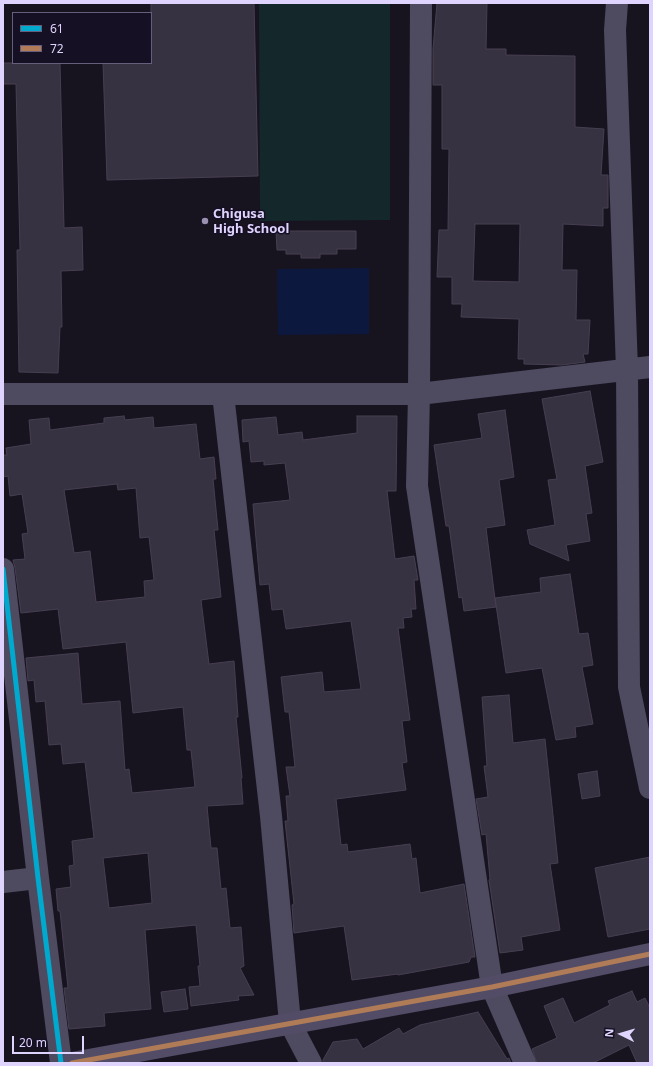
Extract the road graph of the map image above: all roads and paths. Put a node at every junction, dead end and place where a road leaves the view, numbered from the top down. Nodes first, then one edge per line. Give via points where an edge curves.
1 (421, 3) edge
2 (617, 3) edge
3 (650, 366) edge
4 (627, 370) junction
5 (3, 394) edge
6 (223, 394) junction
7 (419, 394) junction
8 (3, 569) edge
9 (650, 788) edge
10 (38, 878) junction
11 (3, 882) edge
12 (650, 954) edge
13 (492, 987) junction
14 (290, 1023) junction
15 (61, 1063) edge
16 (72, 1063) edge
17 (311, 1063) edge
18 (525, 1063) edge

1 - 7 street
2 - 4 street
3 - 4 street
4 - 7 street
4 - 9 street via 629,687
5 - 6 street
6 - 7 street
6 - 14 street via 271,816
7 - 13 street via 417,486
8 - 10 street
10 - 11 street
10 - 15 street
12 - 13 street
13 - 14 street
13 - 18 street
14 - 16 street
14 - 17 street

